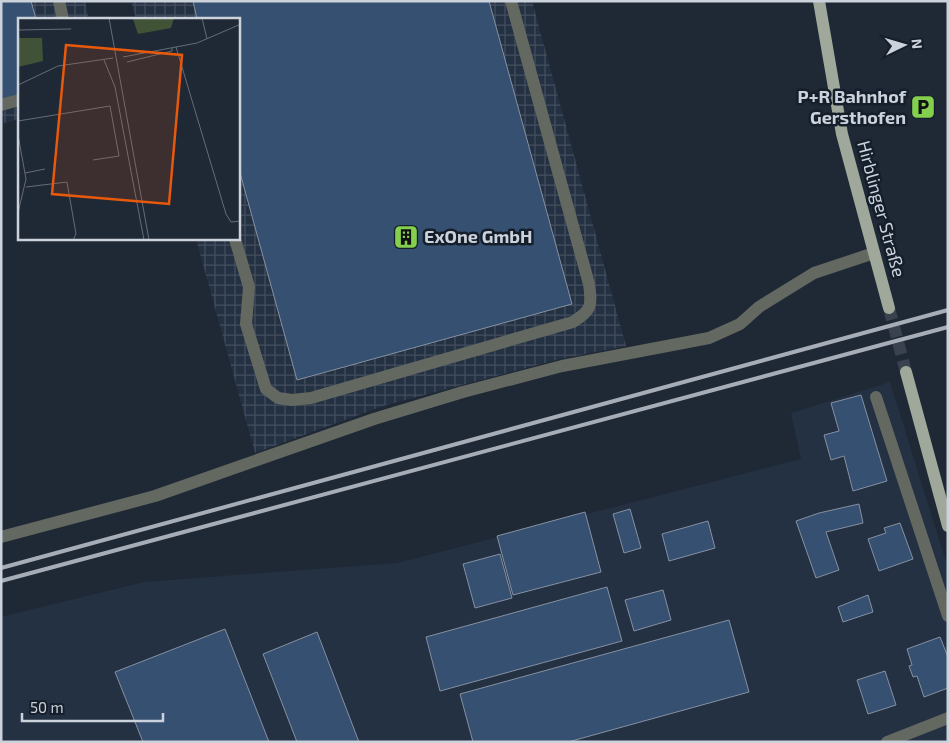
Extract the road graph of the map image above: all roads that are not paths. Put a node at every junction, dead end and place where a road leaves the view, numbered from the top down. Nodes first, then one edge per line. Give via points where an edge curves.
1 (59, 1) edge
2 (511, 1) edge
3 (819, 1) edge
4 (64, 18) edge
5 (18, 100) edge
6 (1, 105) edge
7 (235, 240) edge
8 (874, 253) junction
9 (889, 308) tunnel mouth
10 (906, 372) tunnel mouth
11 (876, 397) dead end
12 (948, 526) edge
13 (1, 537) edge
14 (948, 616) edge
15 (948, 718) edge
16 (887, 742) edge

1 - 4 street
2 - 7 street via 589,284 591,301 587,313 573,322 311,398 278,398 266,389 246,324 249,288
3 - 8 main road, Hirblinger Straße via 842,134
5 - 6 street
8 - 9 main road, Hirblinger Straße
8 - 13 street via 814,273 759,307 740,324 709,338 562,366 463,392 374,419 155,496
10 - 12 main road
11 - 14 street
15 - 16 street

